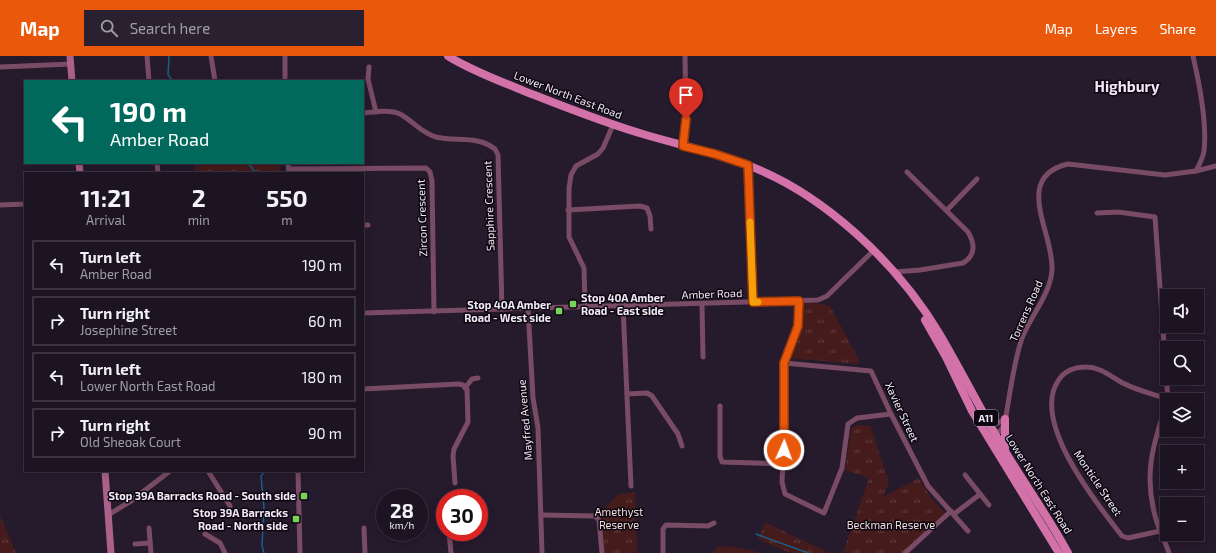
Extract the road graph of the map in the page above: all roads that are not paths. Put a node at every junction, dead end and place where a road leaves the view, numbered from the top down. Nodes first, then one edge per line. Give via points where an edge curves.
1 (70, 56) edge
2 (147, 56) edge
3 (211, 56) edge
4 (285, 56) edge
5 (448, 56) edge
6 (685, 56) edge
7 (1193, 56) edge
8 (71, 64) junction
9 (0, 67) edge
10 (369, 67) dead end
11 (72, 80) edge
12 (149, 80) edge
13 (215, 80) edge
14 (285, 80) edge
15 (376, 112) junction
16 (364, 113) edge
17 (613, 125) junction
18 (683, 146) junction
19 (748, 165) junction
20 (1216, 166) edge
21 (289, 168) edge
22 (1196, 171) junction
23 (907, 172) dead end
24 (977, 180) dead end
25 (24, 204) edge
26 (0, 205) edge
27 (568, 210) junction
28 (947, 210) junction
29 (1097, 214) dead end
30 (650, 229) dead end
31 (873, 251) junction
32 (893, 272) junction
33 (903, 283) junction
34 (799, 301) junction
35 (753, 302) junction
36 (702, 304) junction
37 (623, 306) junction
38 (585, 307) junction
39 (528, 308) junction
40 (502, 309) junction
41 (434, 312) junction
42 (364, 314) edge
43 (703, 357) dead end
44 (784, 363) junction
45 (478, 378) dead end
46 (465, 388) junction
47 (364, 389) edge
48 (1167, 393) edge
49 (627, 394) junction
50 (1160, 398) edge
51 (720, 406) dead end
52 (891, 414) junction
53 (1005, 419) junction
54 (988, 420) junction
55 (1160, 423) edge
56 (992, 437) junction
57 (682, 446) dead end
58 (1005, 450) junction
59 (784, 464) junction
60 (105, 472) edge
61 (169, 472) edge
62 (209, 472) edge
63 (298, 472) edge
64 (965, 475) dead end
65 (455, 483) dead end
66 (631, 486) dead end
67 (980, 494) junction
68 (988, 505) dead end
69 (230, 506) dead end
70 (952, 512) junction
71 (108, 515) junction
72 (541, 515) junction
73 (714, 523) dead end
74 (149, 528) dead end
75 (364, 528) dead end
76 (968, 531) dead end
77 (1160, 531) joint
78 (205, 534) dead end
79 (450, 541) edge
80 (1164, 541) edge
81 (150, 543) junction
82 (135, 544) dead end
83 (111, 553) edge
84 (151, 553) edge
85 (225, 553) edge
86 (300, 553) edge
87 (365, 553) edge
88 (451, 553) edge
89 (542, 553) edge
90 (602, 553) edge
91 (664, 553) edge
92 (904, 553) edge
93 (1059, 553) edge
94 (1068, 553) edge
95 (1169, 553) edge

1 - 8 main road
2 - 12 street
3 - 13 street
4 - 14 street
5 - 17 main road, Lower North East Road / A11 via 469,69 578,114
6 - 18 street via 686,119
7 - 22 street via 1198,76 1204,152
8 - 9 street
8 - 11 main road
10 - 15 street via 368,79
15 - 16 street, Sapphire Crescent
15 - 40 street, Sapphire Crescent via 400,114 423,132 436,137 477,141 495,149 498,156
17 - 18 main road, Lower North East Road / A11
17 - 27 street via 598,154 576,166 571,175
18 - 19 main road, Lower North East Road / A11
19 - 31 main road, Lower North East Road / A11 via 811,197 832,212
19 - 35 street
20 - 22 street, Torrens Road
21 - 41 street, Zircon Crescent via 426,168 432,181
22 - 53 street, Torrens Road via 1165,175 1068,164 1060,166 1046,176 1041,184 1039,207 1052,255 1052,269 1044,295 1022,338 1012,375
23 - 28 street
24 - 28 street
25 - 26 street
27 - 30 street via 640,206 647,208
27 - 38 street via 570,236 584,268
28 - 32 street via 972,239 974,249 968,260 942,267
29 - 48 street via 1118,212 1155,217
31 - 32 main road, Lower North East Road / A11
31 - 34 street, Amber Road via 828,296 818,300
32 - 33 main road, Lower North East Road / A11
33 - 54 main road, Lower North East Road / A11 via 938,332
33 - 56 main road, Lower North East Road / A11 via 946,357 972,411
34 - 35 street, Amber Road
34 - 44 street via 798,326
35 - 36 street, Amber Road
36 - 37 street, Amber Road
36 - 43 street
37 - 38 street, Amber Road
37 - 49 street
38 - 39 street, Amber Road
39 - 40 street, Amber Road
39 - 72 street, Mayfred Avenue via 533,398 538,428
40 - 41 street, Amber Road
41 - 42 street, Amber Road
44 - 52 street, Xavier Street via 871,371
44 - 59 street
45 - 46 street via 472,379
46 - 47 street via 458,384
46 - 65 street via 468,422 454,449
49 - 57 street via 648,393 652,396 678,434
49 - 66 street
50 - 77 street, Monticle Street via 1128,386 1106,373 1086,367 1063,374 1051,396 1053,418 1068,459 1122,536 1128,538
51 - 59 street via 722,462
52 - 59 street via 857,418 848,424 842,468 824,513 785,494 782,482
52 - 70 street, Xavier Street via 928,486
53 - 54 street via 998,423
53 - 56 street, Torrens Road via 1002,429
53 - 58 main road
54 - 56 main road, Lower North East Road / A11
55 - 77 street via 1153,442 1150,463 1152,502
56 - 58 main road, Lower North East Road / A11
56 - 93 main road, Lower North East Road / A11
58 - 94 main road, Lower North East Road / A11
60 - 71 main road
61 - 71 street
62 - 69 street
63 - 86 street
64 - 67 street
67 - 68 street
67 - 70 street
70 - 76 street, Xavier Street
70 - 92 street
71 - 83 main road
72 - 89 street, Mayfred Avenue
72 - 90 street via 595,516 599,520
73 - 91 street via 708,526 666,525 663,529
74 - 81 street
75 - 87 street
78 - 85 street via 220,544
79 - 88 street
80 - 95 street
81 - 82 street
81 - 84 street

